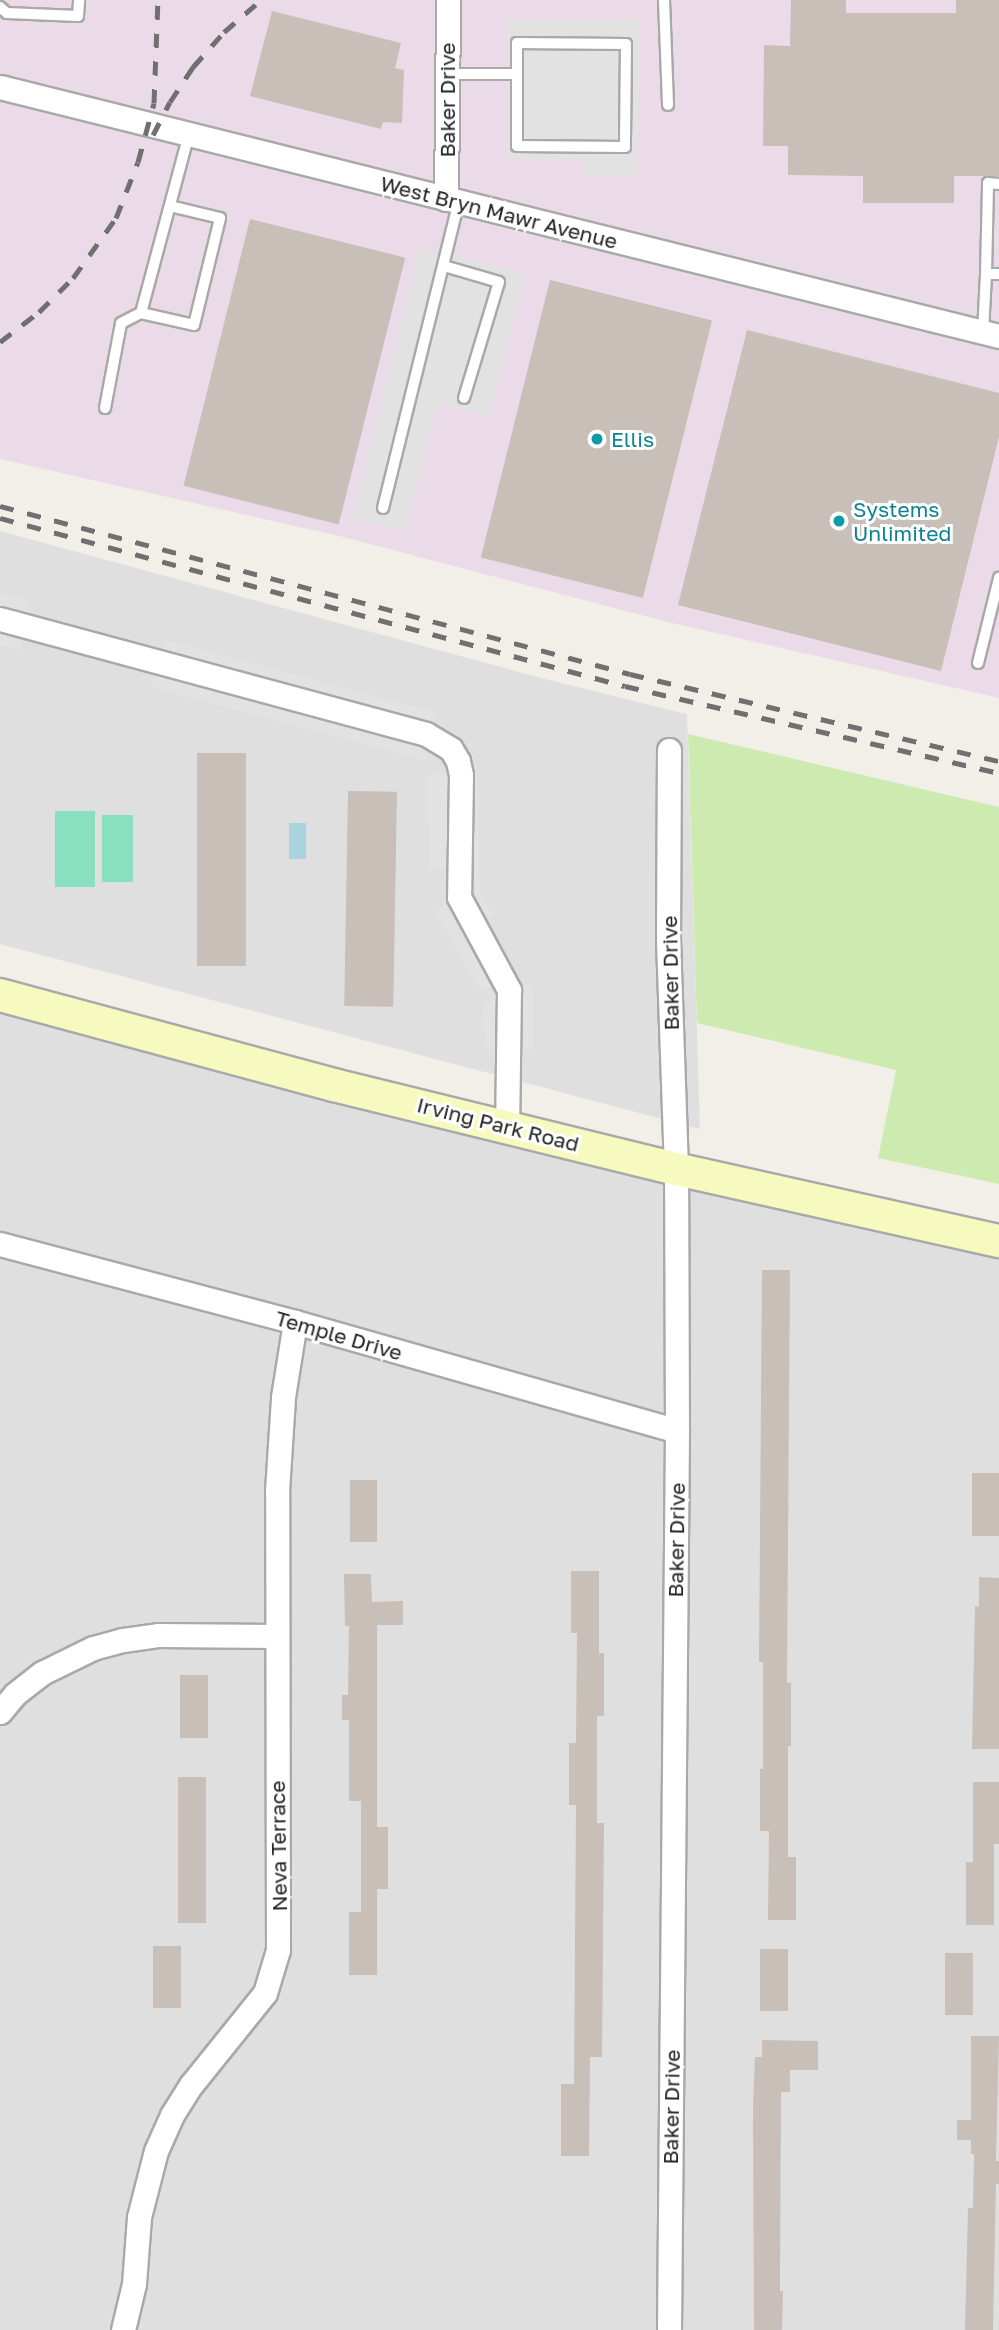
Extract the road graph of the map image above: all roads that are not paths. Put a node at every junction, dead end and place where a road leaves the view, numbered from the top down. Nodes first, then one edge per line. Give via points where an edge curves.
1 (79, 0) edge
2 (448, 0) edge
3 (664, 0) edge
4 (0, 7) edge
5 (447, 74) junction
6 (517, 74) junction
7 (0, 87) edge
8 (667, 105) dead end
9 (189, 134) junction
10 (999, 184) edge
11 (453, 201) junction
12 (170, 206) junction
13 (444, 265) junction
14 (986, 274) junction
15 (999, 274) edge
16 (141, 313) junction
17 (991, 334) edge
18 (464, 398) dead end
19 (105, 408) dead end
20 (383, 508) dead end
21 (999, 578) edge
22 (0, 619) edge
23 (978, 663) dead end
24 (669, 750) dead end
25 (0, 995) edge
26 (507, 1125) junction
27 (676, 1169) junction
28 (999, 1241) edge
29 (0, 1244) edge
30 (295, 1322) junction
31 (677, 1431) junction
32 (276, 1636) junction
33 (0, 1712) edge
34 (123, 2330) edge
35 (669, 2330) edge

1 - 4 lane via 78,16 7,13
2 - 5 street, Baker Drive
3 - 8 lane
5 - 6 lane
5 - 11 street, Baker Drive
6 - 6 lane via 517,43 626,44 625,147 517,146
7 - 9 street, West Bryn Mawr Avenue
9 - 11 street, West Bryn Mawr Avenue
9 - 12 lane
10 - 14 lane via 988,183
11 - 13 lane
11 - 17 street, West Bryn Mawr Avenue
12 - 16 lane
12 - 16 lane via 220,218 194,325
13 - 18 lane via 499,282
13 - 20 lane
14 - 15 lane
14 - 17 lane
16 - 19 lane via 121,323
21 - 23 lane
22 - 26 street via 426,734 451,748 461,775 459,897 511,1001
24 - 27 street, Baker Drive via 668,940
25 - 26 main road, Irving Park Road via 334,1085
26 - 27 main road, Irving Park Road
27 - 28 main road, Irving Park Road
27 - 31 street, Baker Drive
29 - 30 street, Temple Drive
30 - 31 street, Temple Drive
30 - 32 street, Neva Terrace via 278,1452
31 - 35 street, Baker Drive
32 - 33 street via 158,1635 93,1648 42,1673
32 - 34 street, Neva Terrace via 279,1934 274,1971 247,2019 191,2085 156,2151 139,2217 134,2284

